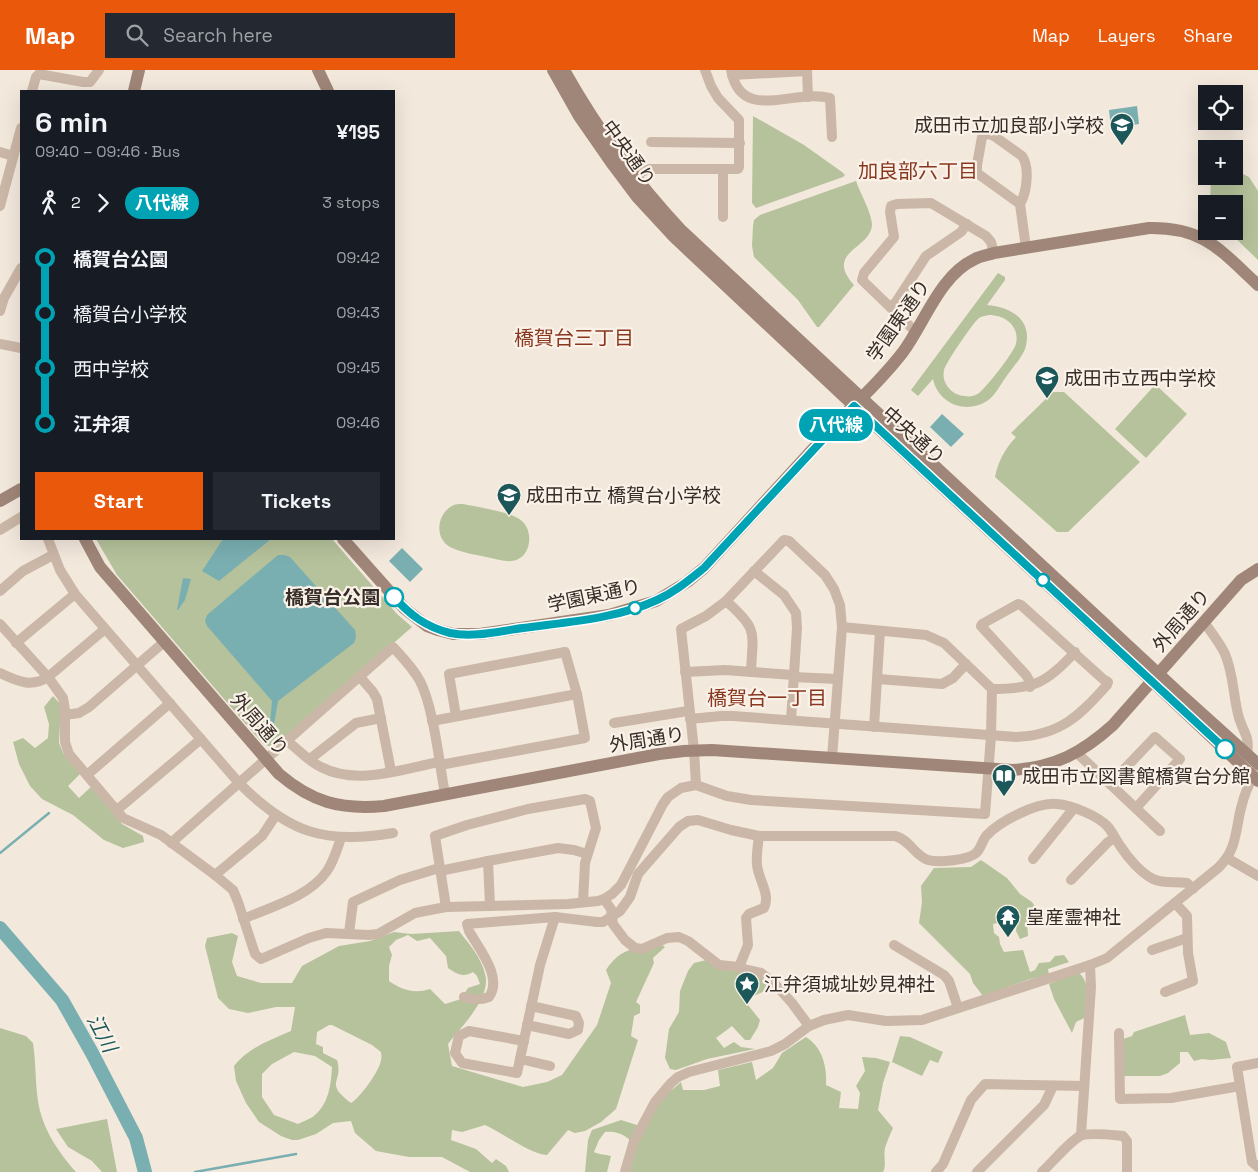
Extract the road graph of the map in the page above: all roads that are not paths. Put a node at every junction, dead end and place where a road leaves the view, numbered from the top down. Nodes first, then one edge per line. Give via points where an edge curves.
1 (99, 70) edge
2 (139, 70) edge
3 (318, 70) edge
4 (553, 70) edge
5 (564, 70) edge
6 (705, 70) edge
7 (807, 70) edge
8 (731, 73) edge
9 (32, 90) edge
10 (134, 90) edge
11 (328, 90) edge
12 (808, 97) junction
13 (20, 132) edge
14 (832, 137) dead end
15 (651, 142) dead end
16 (740, 143) junction
17 (0, 152) edge
18 (13, 156) junction
19 (723, 170) junction
20 (634, 176) junction
21 (1020, 204) junction
22 (0, 206) edge
23 (723, 217) dead end
24 (967, 224) junction
25 (1026, 248) junction
26 (994, 253) junction
27 (20, 270) edge
28 (1258, 285) edge
29 (890, 307) junction
30 (0, 311) edge
31 (916, 332) junction
32 (0, 344) edge
33 (20, 348) edge
34 (858, 402) junction
35 (20, 490) edge
36 (0, 501) edge
37 (20, 518) edge
38 (0, 530) edge
39 (48, 540) edge
40 (86, 540) edge
41 (344, 540) edge
42 (53, 555) junction
43 (1258, 569) edge
44 (754, 571) junction
45 (0, 592) edge
46 (75, 594) junction
47 (726, 602) junction
48 (1204, 622) junction
49 (0, 624) edge
50 (842, 627) junction
51 (105, 629) junction
52 (880, 631) junction
53 (164, 642) junction
54 (16, 643) junction
55 (1074, 652) junction
56 (966, 664) junction
57 (137, 666) junction
58 (751, 671) junction
59 (685, 672) junction
60 (0, 673) edge
61 (48, 676) junction
62 (793, 676) junction
63 (360, 677) junction
64 (1155, 677) junction
65 (837, 679) junction
66 (878, 679) junction
67 (1030, 686) junction
68 (992, 689) junction
69 (577, 694) junction
70 (170, 703) junction
71 (65, 715) junction
72 (689, 715) junction
73 (456, 716) junction
74 (381, 718) junction
75 (791, 720) junction
76 (432, 721) junction
77 (614, 723) dead end
78 (834, 724) junction
79 (874, 727) junction
80 (991, 736) junction
81 (201, 739) junction
82 (287, 741) junction
83 (694, 750) junction
84 (1077, 753) junction
85 (1247, 755) junction
86 (832, 758) junction
87 (266, 759) junction
88 (310, 760) junction
89 (439, 763) junction
90 (1258, 764) edge
91 (988, 769) junction
92 (391, 771) junction
93 (87, 775) junction
94 (1256, 776) edge
95 (239, 783) junction
96 (1110, 784) junction
97 (696, 785) junction
98 (445, 794) junction
99 (1074, 808) junction
100 (1136, 808) junction
101 (117, 810) junction
102 (276, 815) junction
103 (1160, 831) dead end
104 (392, 833) dead end
105 (759, 836) junction
106 (341, 838) junction
107 (1116, 838) junction
108 (171, 843) junction
109 (587, 854) junction
110 (1227, 858) junction
111 (1033, 859) dead end
112 (488, 861) junction
113 (439, 869) junction
114 (215, 875) junction
115 (1258, 876) edge
116 (1071, 880) dead end
117 (1193, 888) junction
118 (604, 899) junction
119 (583, 902) junction
120 (1175, 903) junction
121 (490, 906) junction
122 (446, 907) junction
123 (555, 917) junction
124 (612, 917) junction
125 (243, 919) junction
126 (349, 934) junction
127 (1186, 938) junction
128 (894, 945) dead end
129 (1152, 950) dead end
130 (1090, 965) junction
131 (739, 967) junction
132 (1165, 992) dead end
133 (464, 997) dead end
134 (531, 1006) junction
135 (958, 1008) junction
136 (527, 1026) junction
137 (809, 1026) junction
138 (1119, 1033) dead end
139 (524, 1041) junction
140 (520, 1059) junction
141 (1258, 1063) edge
142 (550, 1066) dead end
143 (1053, 1086) junction
144 (1084, 1086) junction
145 (1240, 1086) junction
146 (1081, 1135) junction
147 (1258, 1167) edge
148 (625, 1172) edge
149 (936, 1172) edge
150 (977, 1172) edge
151 (1042, 1172) edge
152 (1127, 1172) edge

1 - 9 street via 90,82 39,74
2 - 10 street
3 - 11 street
4 - 34 street, 中央通り via 612,165 637,197 674,237
5 - 20 street, 中央通り via 602,134
6 - 16 street via 718,98 739,120
7 - 8 street
7 - 12 street
8 - 12 street via 738,89 753,100
12 - 14 street via 831,100
13 - 18 street
15 - 16 street
16 - 19 street via 739,167
17 - 18 street
18 - 22 street
19 - 20 street via 649,169
19 - 23 street
20 - 34 street, 中央通り via 682,231
21 - 21 street via 977,173 984,135 994,136 1025,160 1024,196
21 - 25 street
24 - 26 street via 989,239
24 - 29 street via 961,232 926,256
24 - 29 street via 931,202 891,206 894,237 862,276 864,283
25 - 26 street, 学園東通り
25 - 28 street, 学園東通り via 1149,228 1180,230 1193,233 1220,250
26 - 31 street, 学園東通り via 976,258 954,273
27 - 30 street
29 - 31 street
31 - 34 street, 学園東通り
32 - 33 street
34 - 41 street, 学園東通り via 698,572 656,601 609,615 480,634 453,634 438,630 427,626 405,609
34 - 64 street, 中央通り
35 - 36 street
37 - 38 street
39 - 42 street
40 - 53 street, 外周通り via 100,567
42 - 45 street via 23,571
42 - 46 street
43 - 48 street, 外周通り via 1241,580
44 - 47 street
44 - 50 street via 780,542 789,540 830,582 840,605
44 - 62 street via 784,595 796,613
46 - 51 street
46 - 54 street
47 - 58 street via 741,614 753,632
47 - 59 street via 681,629
48 - 64 street, 外周通り
48 - 85 street via 1225,652 1229,664 1240,720 1249,741
49 - 54 street
50 - 52 street
50 - 65 street
51 - 57 street
51 - 61 street
52 - 56 street via 935,638
52 - 66 street
53 - 57 street
53 - 87 street, 外周通り
54 - 61 street
55 - 67 street via 1049,677
55 - 67 street via 1018,604 982,624 1026,674
55 - 80 street via 1108,682 1082,712 1039,734
56 - 66 street via 942,684
56 - 68 street
57 - 70 street
57 - 71 street via 84,711
58 - 59 street
58 - 62 street
59 - 72 street
60 - 61 street via 26,683 38,682
61 - 71 street via 63,698
62 - 65 street
62 - 75 street
63 - 74 street via 377,699
63 - 76 street via 393,647 420,682
63 - 82 street
64 - 84 street, 外周通り via 1113,725
64 - 85 street, 中央通り
64 - 94 street, 中央通り
65 - 78 street
66 - 79 street
67 - 68 street
68 - 80 street
69 - 73 street
69 - 73 street via 565,652 548,655 449,674
69 - 89 street via 585,738
70 - 81 street
70 - 93 street
71 - 93 street via 66,748
72 - 75 street
72 - 77 street
72 - 83 street
73 - 76 street
74 - 88 street via 356,723
74 - 92 street
75 - 78 street
76 - 89 street
78 - 79 street
78 - 86 street
79 - 80 street
80 - 91 street
81 - 95 street
81 - 101 street
82 - 87 street
82 - 88 street
83 - 86 street, 外周通り
83 - 97 street
83 - 98 street, 外周通り
84 - 91 street, 外周通り via 1028,769
84 - 96 street
85 - 90 street, 中央通り
86 - 91 street, 外周通り
87 - 95 street
87 - 98 street, 外周通り via 302,792 333,804 367,808
88 - 92 street via 342,774 360,776
89 - 92 street
89 - 98 street
91 - 97 street via 985,814 751,800
93 - 101 street
94 - 110 street via 1241,806 1233,849
95 - 102 street
95 - 108 street
96 - 100 street
96 - 100 street via 1155,737 1180,759
97 - 118 street via 681,788 668,797 621,885
99 - 105 street via 1057,804 1033,807 995,828 976,853 958,860 930,861 895,836
99 - 107 street via 1104,823
99 - 111 street
100 - 103 street
101 - 108 street via 123,818 153,830
102 - 106 street via 309,831
102 - 114 street via 262,836
104 - 106 street
105 - 124 street via 698,820 683,823 638,874 626,904
105 - 131 street via 757,865 767,903 746,918 748,945
106 - 125 street via 328,869 317,882 292,898
107 - 116 street via 1108,842
107 - 117 street via 1121,848 1152,879 1186,883
108 - 114 street
109 - 112 street via 558,848
109 - 113 street via 596,828 590,801 585,798 528,809 438,834 435,836
109 - 119 street
110 - 115 street
110 - 117 street
112 - 113 street
112 - 121 street
113 - 122 street
113 - 126 street via 400,880 353,902
114 - 125 street via 233,890
117 - 120 street
118 - 119 street
118 - 124 street
119 - 121 street
120 - 127 street via 1187,916
120 - 130 street via 1107,958
121 - 122 street
122 - 126 street via 415,914 375,935
123 - 124 street via 603,922
123 - 133 street via 467,924 492,973 494,988 484,999
123 - 134 street
124 - 131 street via 613,924 635,948 642,949 667,938 679,937 718,965
125 - 126 street via 255,954 262,959 321,934
127 - 129 street
127 - 132 street via 1193,981
128 - 135 street via 944,975
130 - 135 street
130 - 144 street
131 - 137 street via 761,973 774,983
134 - 136 street
134 - 136 street via 576,1016 580,1023 578,1030 569,1034
135 - 137 street via 922,1020 886,1021 848,1015
136 - 139 street
137 - 148 street via 771,1051 689,1072 671,1083 655,1102 634,1141
138 - 145 street via 1120,1099 1170,1098
139 - 140 street
139 - 140 street via 469,1031 459,1036 455,1054 462,1063 517,1073
140 - 142 street
141 - 145 street via 1237,1066
143 - 144 street
143 - 149 street via 985,1084 971,1100 943,1164
143 - 150 street via 1044,1105
144 - 146 street
145 - 147 street via 1252,1162
146 - 151 street
146 - 152 street via 1123,1136 1127,1141

